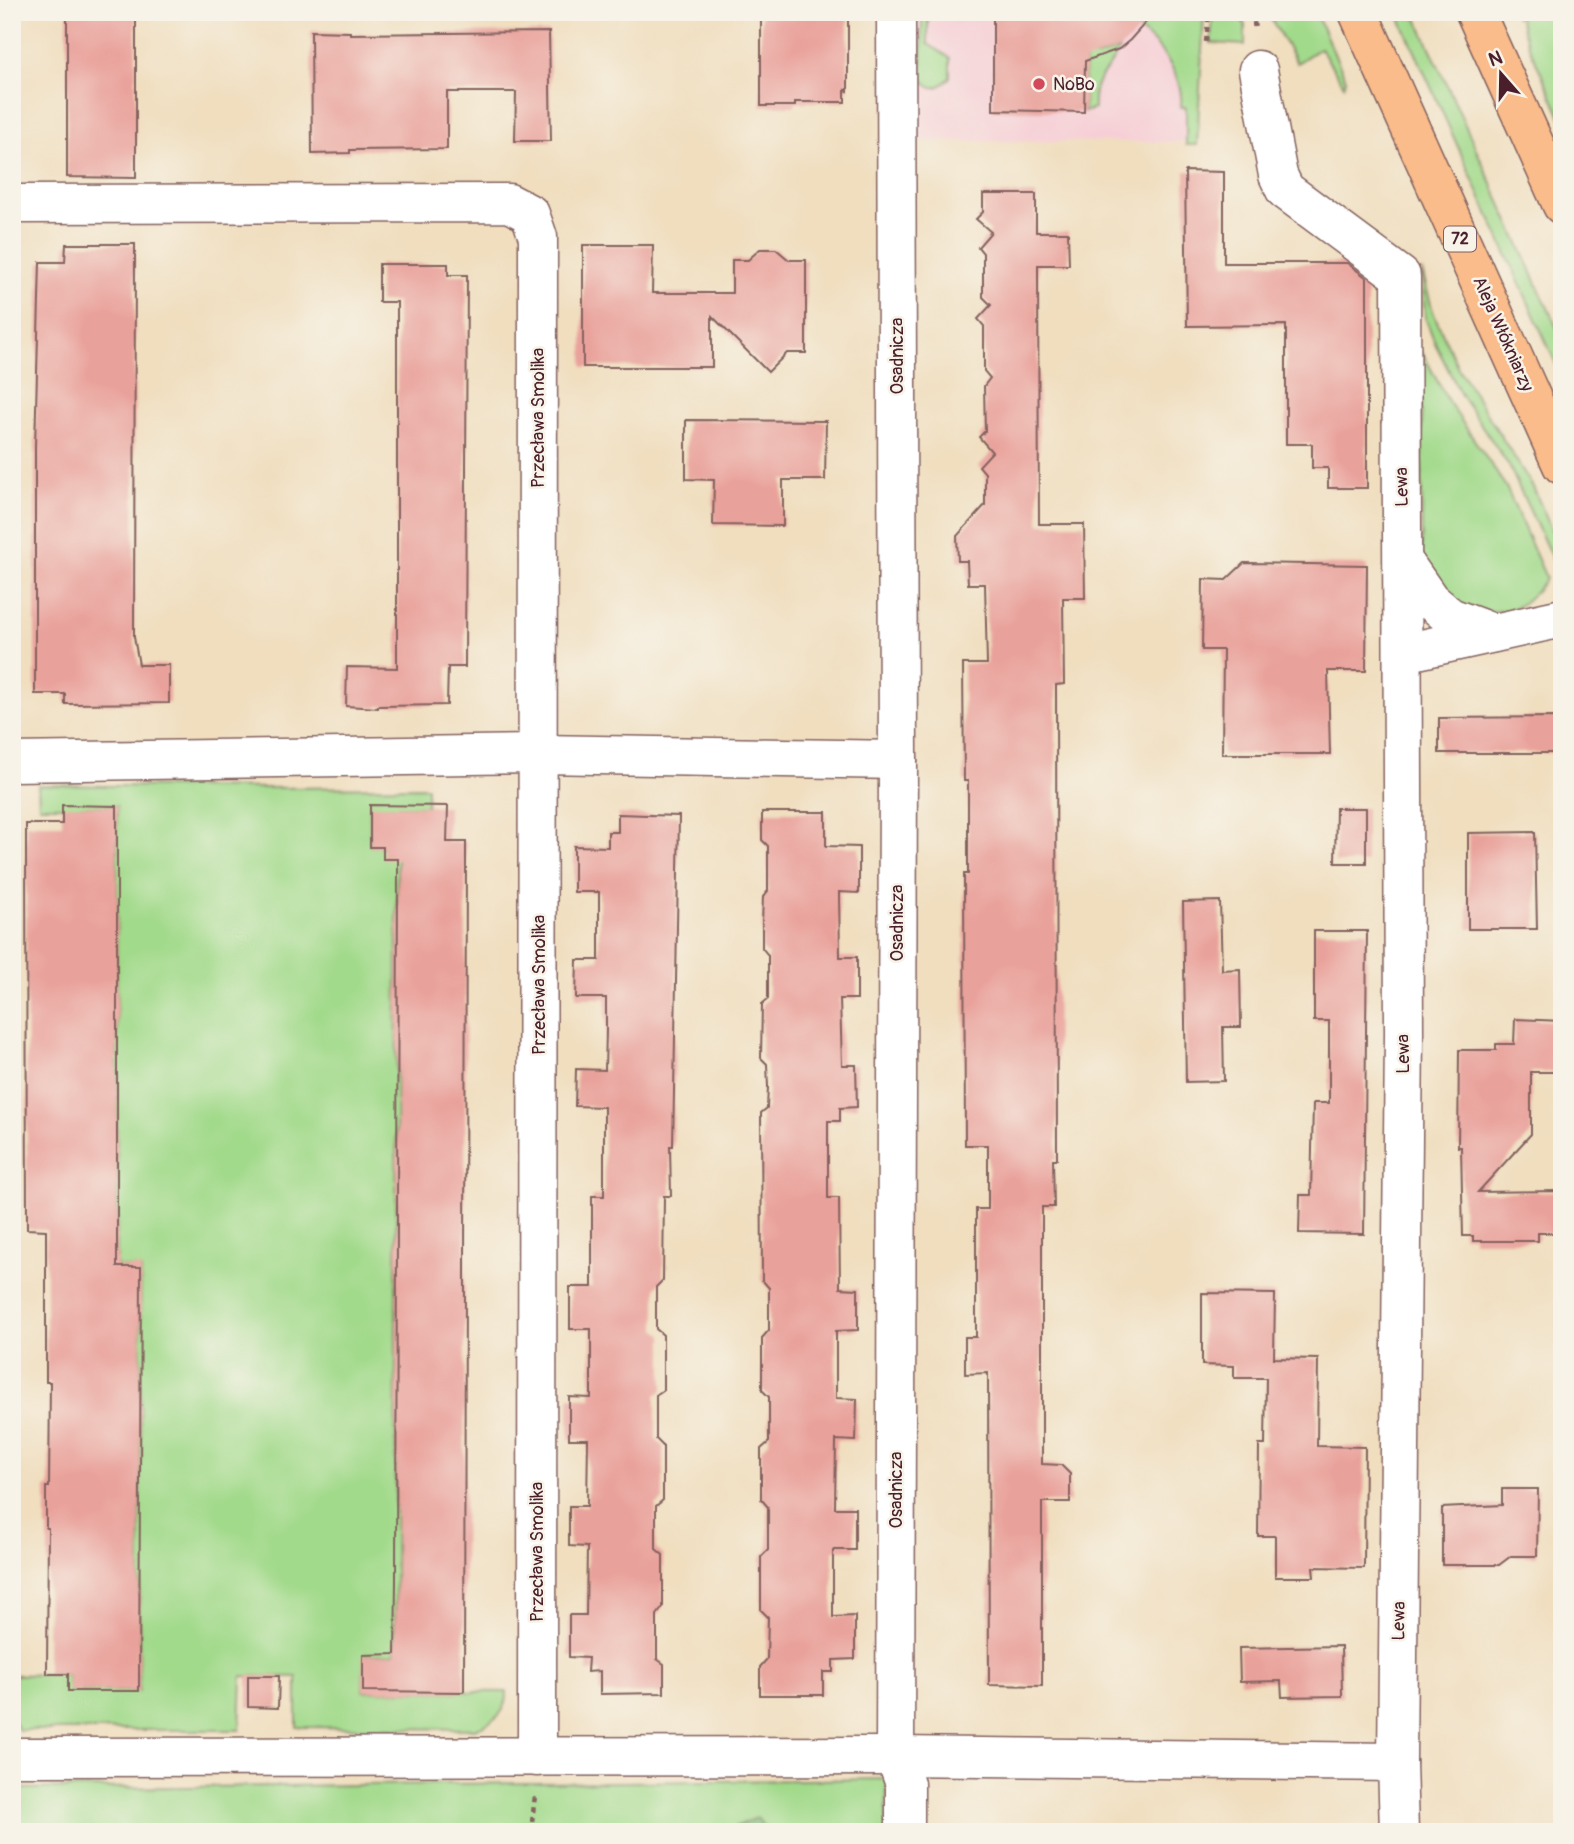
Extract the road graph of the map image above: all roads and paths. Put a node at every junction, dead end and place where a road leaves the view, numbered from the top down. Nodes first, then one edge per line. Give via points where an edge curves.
1 (896, 12) edge
2 (1209, 12) edge
3 (1358, 12) edge
4 (1476, 13) edge
5 (1206, 42) dead end
6 (1258, 70) dead end
7 (12, 204) edge
8 (1562, 205) edge
9 (1562, 465) edge
10 (1403, 561) junction
11 (1562, 618) edge
12 (1493, 633) junction
13 (1404, 653) junction
14 (539, 754) junction
15 (898, 760) junction
16 (12, 762) edge
17 (895, 1756) junction
18 (12, 1757) edge
19 (1397, 1762) junction
20 (536, 1775) junction
21 (531, 1832) edge
22 (905, 1832) edge
23 (1399, 1832) edge

1 - 15 street, Osadnicza
2 - 5 path
3 - 9 main road, Aleja Włókniarzy / 72
4 - 8 main road
6 - 10 street, Lewa via 1278,175 1285,190 1401,276
7 - 14 street, Przecława Smolika via 509,203 530,215 538,237
10 - 12 street via 1430,600 1450,617
10 - 13 street, Lewa
11 - 12 street
12 - 13 street
13 - 19 street, Lewa
14 - 15 street
14 - 16 street
14 - 20 street, Przecława Smolika
15 - 17 street, Osadnicza
17 - 19 street
17 - 20 street
17 - 22 street, Osadnicza via 905,1784
18 - 20 street
19 - 23 street, Lewa
20 - 21 path

